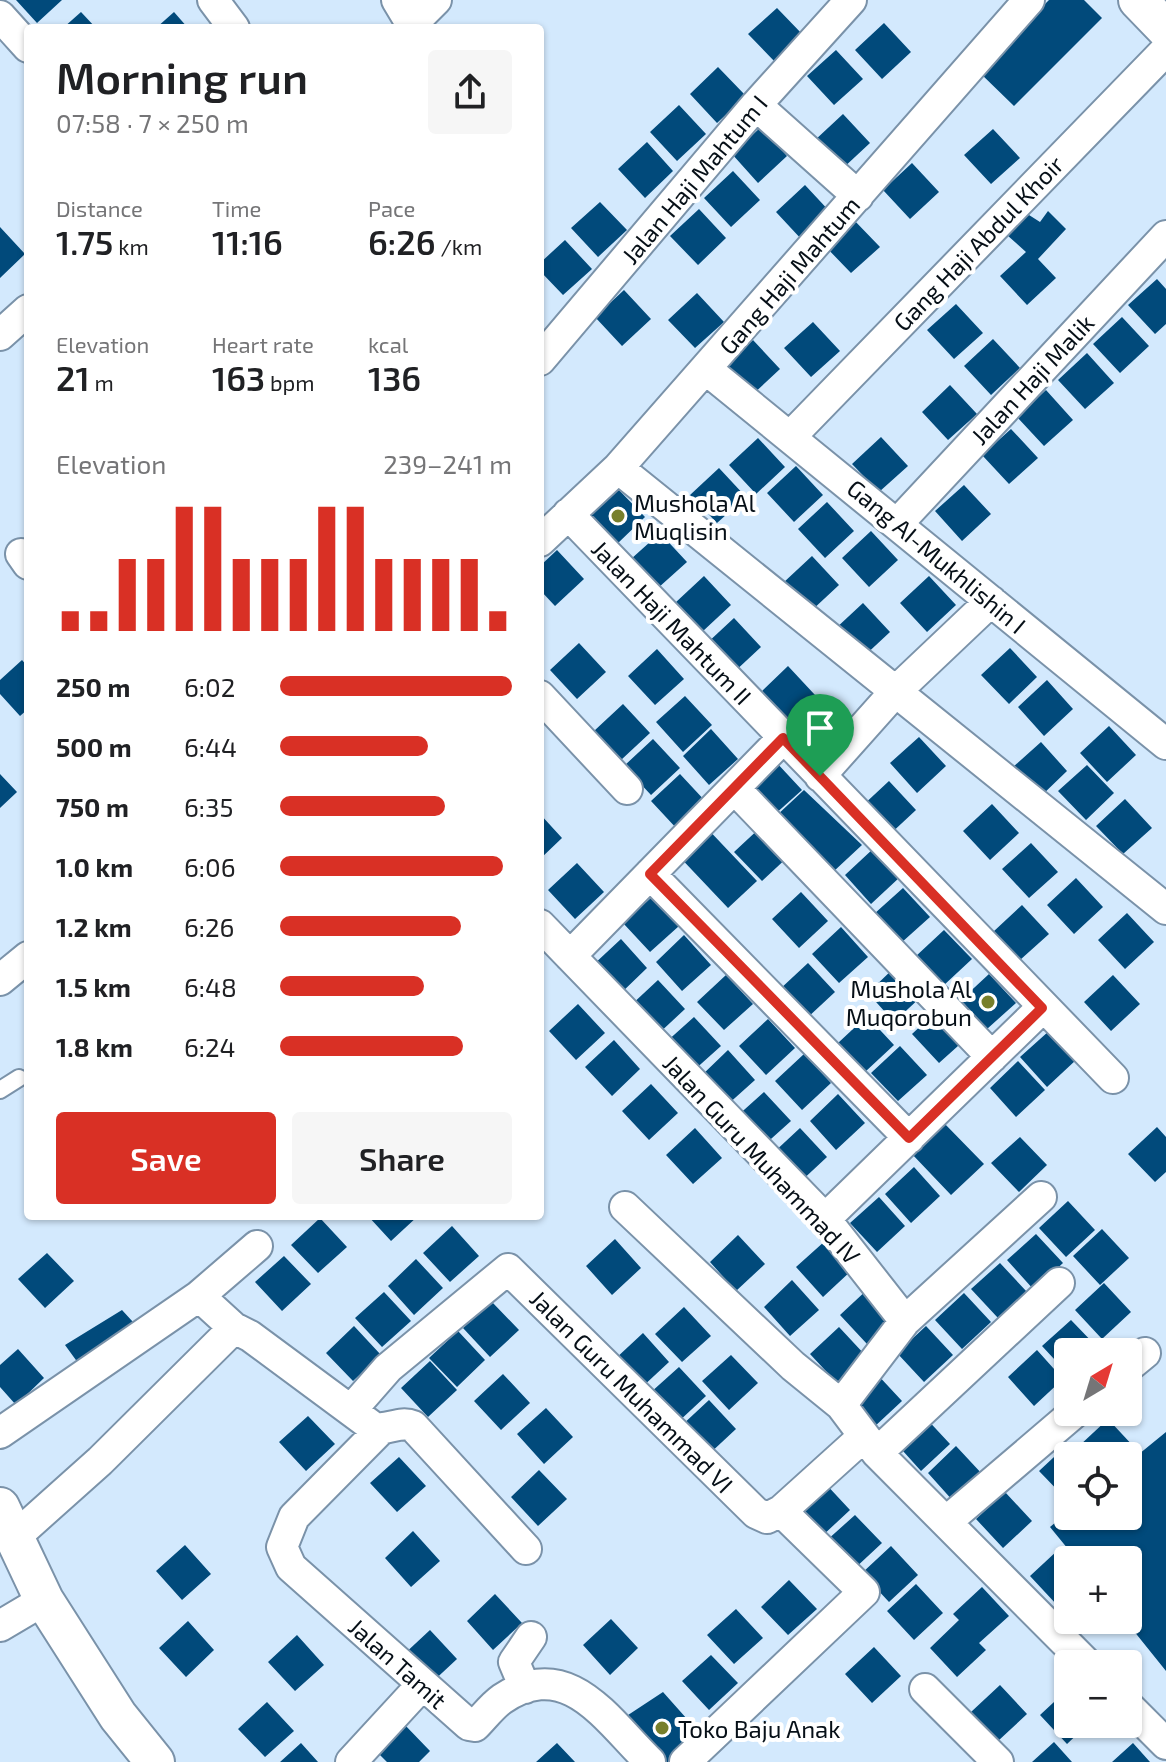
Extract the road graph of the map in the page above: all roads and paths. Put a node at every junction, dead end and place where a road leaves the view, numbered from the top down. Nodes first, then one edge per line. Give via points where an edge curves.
1 (213, 0) edge
2 (436, 0) edge
3 (851, 0) edge
4 (1029, 0) edge
5 (1138, 0) edge
6 (0, 16) edge
7 (406, 18) edge
8 (231, 24) edge
9 (1166, 29) edge
10 (24, 43) edge
11 (1166, 50) edge
12 (756, 105) junction
13 (858, 196) junction
14 (1166, 236) edge
15 (544, 355) edge
16 (707, 370) junction
17 (791, 436) junction
18 (618, 468) junction
19 (568, 514) junction
20 (898, 523) junction
21 (544, 537) edge
22 (991, 601) junction
23 (894, 693) junction
24 (544, 700) edge
25 (783, 738) junction
26 (1166, 744) edge
27 (820, 776) junction
28 (734, 788) junction
29 (627, 789) dead end
30 (650, 874) junction
31 (1166, 909) edge
32 (544, 929) edge
33 (570, 956) junction
34 (24, 960) edge
35 (0, 980) edge
36 (1042, 1008) junction
37 (992, 1057) junction
38 (19, 1078) dead end
39 (1113, 1078) dead end
40 (0, 1090) edge
41 (909, 1138) junction
42 (1041, 1197) dead end
43 (625, 1207) dead end
44 (825, 1219) junction
45 (257, 1246) dead end
46 (1059, 1283) dead end
47 (199, 1296) junction
48 (905, 1321) junction
49 (234, 1328) junction
50 (841, 1405) junction
51 (352, 1409) junction
52 (1059, 1426) edge
53 (380, 1430) junction
54 (0, 1433) edge
55 (870, 1445) junction
56 (768, 1512) junction
57 (8, 1522) edge
58 (946, 1522) junction
59 (526, 1549) dead end
60 (44, 1600) junction
61 (0, 1626) edge
62 (531, 1637) dead end
63 (1073, 1650) edge
64 (421, 1686) junction
65 (525, 1688) junction
66 (925, 1689) dead end
67 (1142, 1720) edge
68 (1166, 1744) edge
69 (155, 1762) edge
70 (351, 1762) edge
71 (650, 1762) edge
72 (685, 1762) edge
73 (998, 1762) edge

1 - 8 street
2 - 7 street
3 - 12 street, Jalan Haji Mahtum I
4 - 13 street, Gang Haji Mahtum
5 - 9 street
6 - 10 street
11 - 17 street, Gang Haji Abdul Khoir
12 - 13 street
12 - 15 street, Jalan Haji Mahtum I
13 - 16 street, Gang Haji Mahtum
14 - 20 street, Jalan Haji Malik
16 - 17 street, Gang AI-Mukhlishin I
16 - 18 street, Gang Haji Mahtum
17 - 20 street, Gang AI-Mukhlishin I
18 - 19 street, Gang Haji Mahtum
18 - 23 street
19 - 21 street, Gang Haji Mahtum
19 - 25 street, Jalan Haji Mahtum II
20 - 22 street, Gang AI-Mukhlishin I
22 - 23 street
22 - 26 street, Gang AI-Mukhlishin I
23 - 27 street
23 - 31 street
24 - 29 street
25 - 27 street, Jalan Haji Mahtum II
25 - 28 street
27 - 36 street, Jalan Haji Mahtum II
28 - 30 street
28 - 37 street
30 - 33 street
30 - 41 street
32 - 33 street, Jalan Guru Muhammad IV
33 - 44 street, Jalan Guru Muhammad IV
34 - 35 street
36 - 37 street
36 - 39 street, Jalan Haji Mahtum II
37 - 41 street
38 - 40 lane
41 - 44 street
42 - 48 street
43 - 50 street
44 - 48 street, Jalan Guru Muhammad IV
45 - 47 street
46 - 55 street
47 - 49 street
47 - 54 street
48 - 50 street
49 - 51 street
49 - 57 street via 100,1461
50 - 55 street
51 - 53 street
51 - 56 street, Jalan Guru Muhammad VI via 388,1368 508,1269
52 - 58 street
53 - 59 street via 405,1423 421,1433
53 - 64 street, Jalan Tamit via 294,1517 282,1547 291,1567
55 - 56 street
55 - 58 street
56 - 72 street, Jalan Guru Muhammad VI via 864,1592
57 - 60 street
58 - 63 street
60 - 61 street
60 - 69 street via 118,1716
62 - 65 street via 514,1662
64 - 65 street, Jalan Tamit via 475,1726 501,1700
64 - 70 street
65 - 71 street, Jalan Tamit via 555,1683 575,1689
66 - 73 street
67 - 68 street

